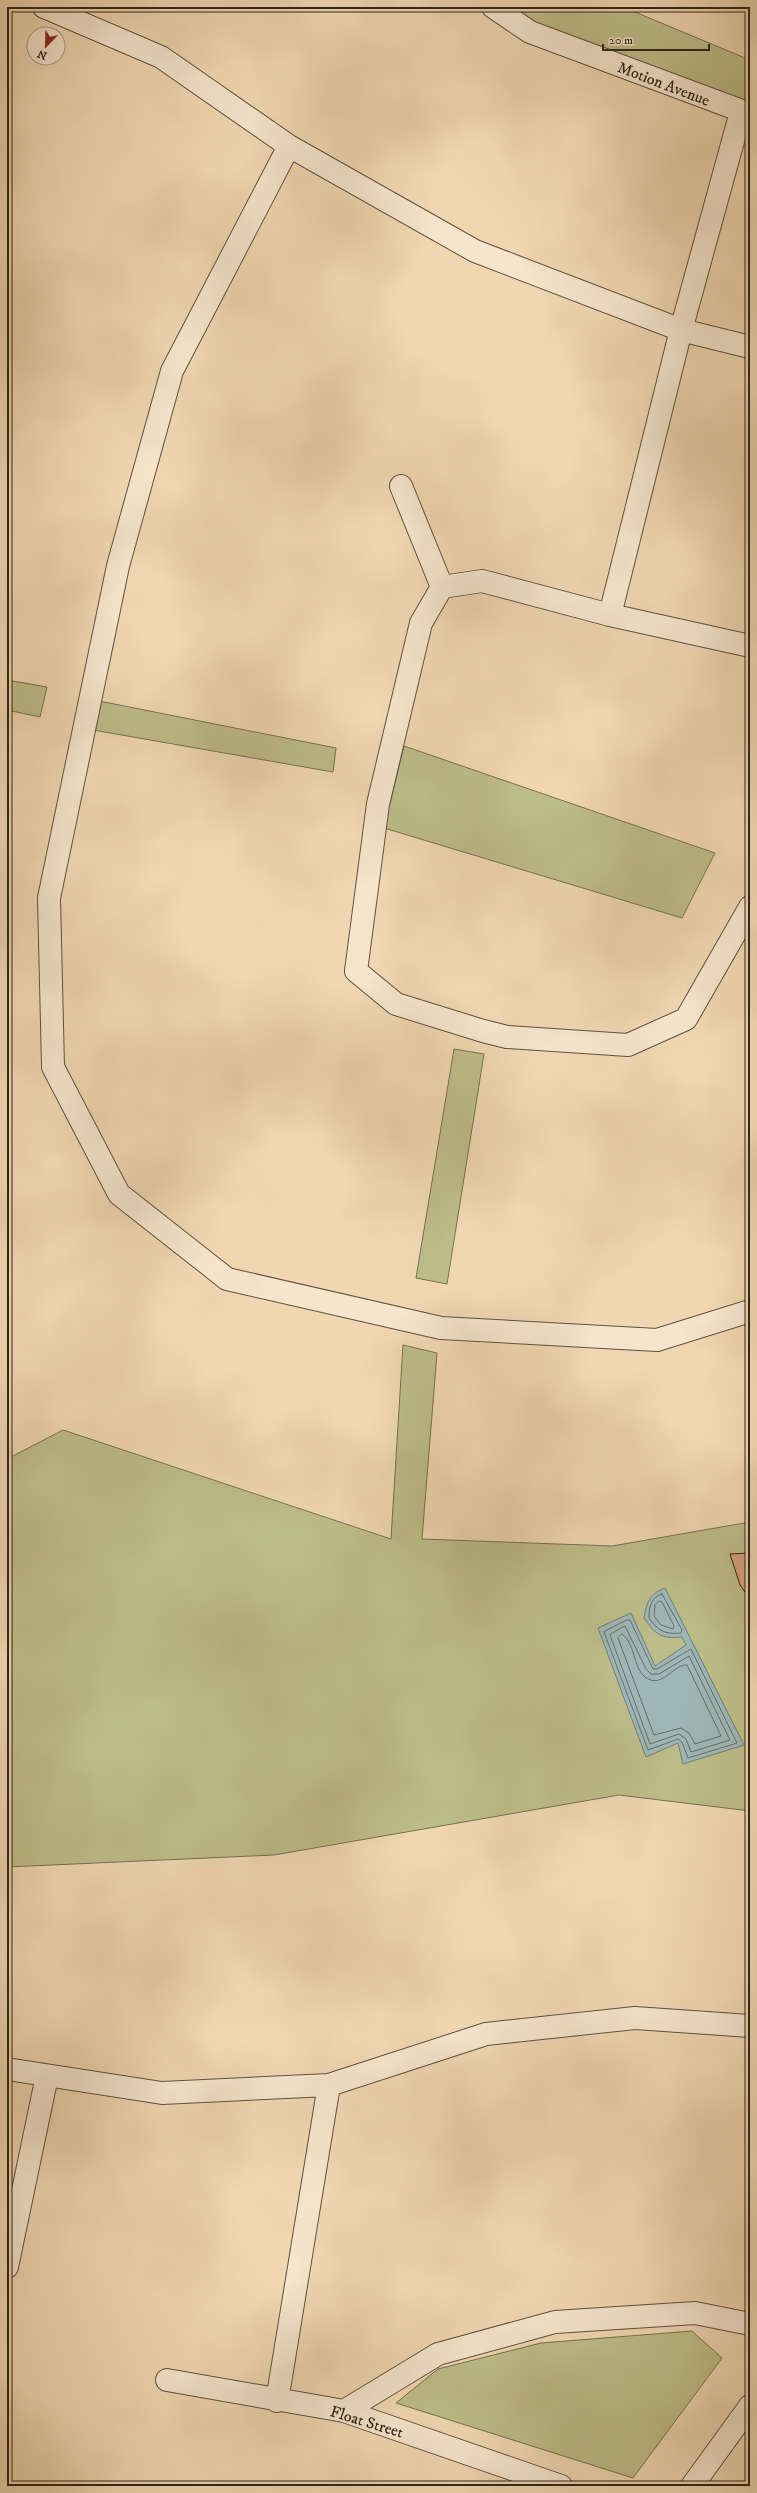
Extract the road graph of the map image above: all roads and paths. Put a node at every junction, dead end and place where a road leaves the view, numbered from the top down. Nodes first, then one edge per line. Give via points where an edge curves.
1 (44, 7) edge
2 (493, 7) edge
3 (746, 113) edge
4 (289, 146) junction
5 (681, 330) junction
6 (750, 346) edge
7 (401, 486) dead end
8 (442, 587) junction
9 (610, 614) junction
10 (750, 646) edge
11 (750, 907) edge
12 (750, 1311) edge
13 (750, 2026) edge
14 (7, 2069) edge
15 (47, 2076) junction
16 (329, 2085) junction
17 (7, 2267) edge
18 (750, 2324) edge
19 (168, 2380) dead end
20 (277, 2401) junction
21 (750, 2406) edge
22 (344, 2411) junction
23 (561, 2486) edge
24 (692, 2486) edge

1 - 4 street via 162,57
2 - 3 street, Motion Avenue via 530,32
3 - 5 street
4 - 5 street via 475,251
4 - 12 street via 172,371 118,566 49,898 52,1067 119,1194 227,1279 440,1328 657,1340
5 - 6 street
5 - 9 street
7 - 8 street
8 - 9 street via 482,582
8 - 11 street via 421,623 378,804 356,971 396,1004 482,1031 507,1037 628,1046 686,1019
9 - 10 street
13 - 16 street via 635,2018 486,2034
14 - 15 street
15 - 16 street via 162,2092
15 - 17 street
16 - 20 street
18 - 22 street via 696,2312 555,2322 438,2354
19 - 20 street, Float Street
20 - 22 street, Float Street
21 - 24 street
22 - 23 street, Float Street

